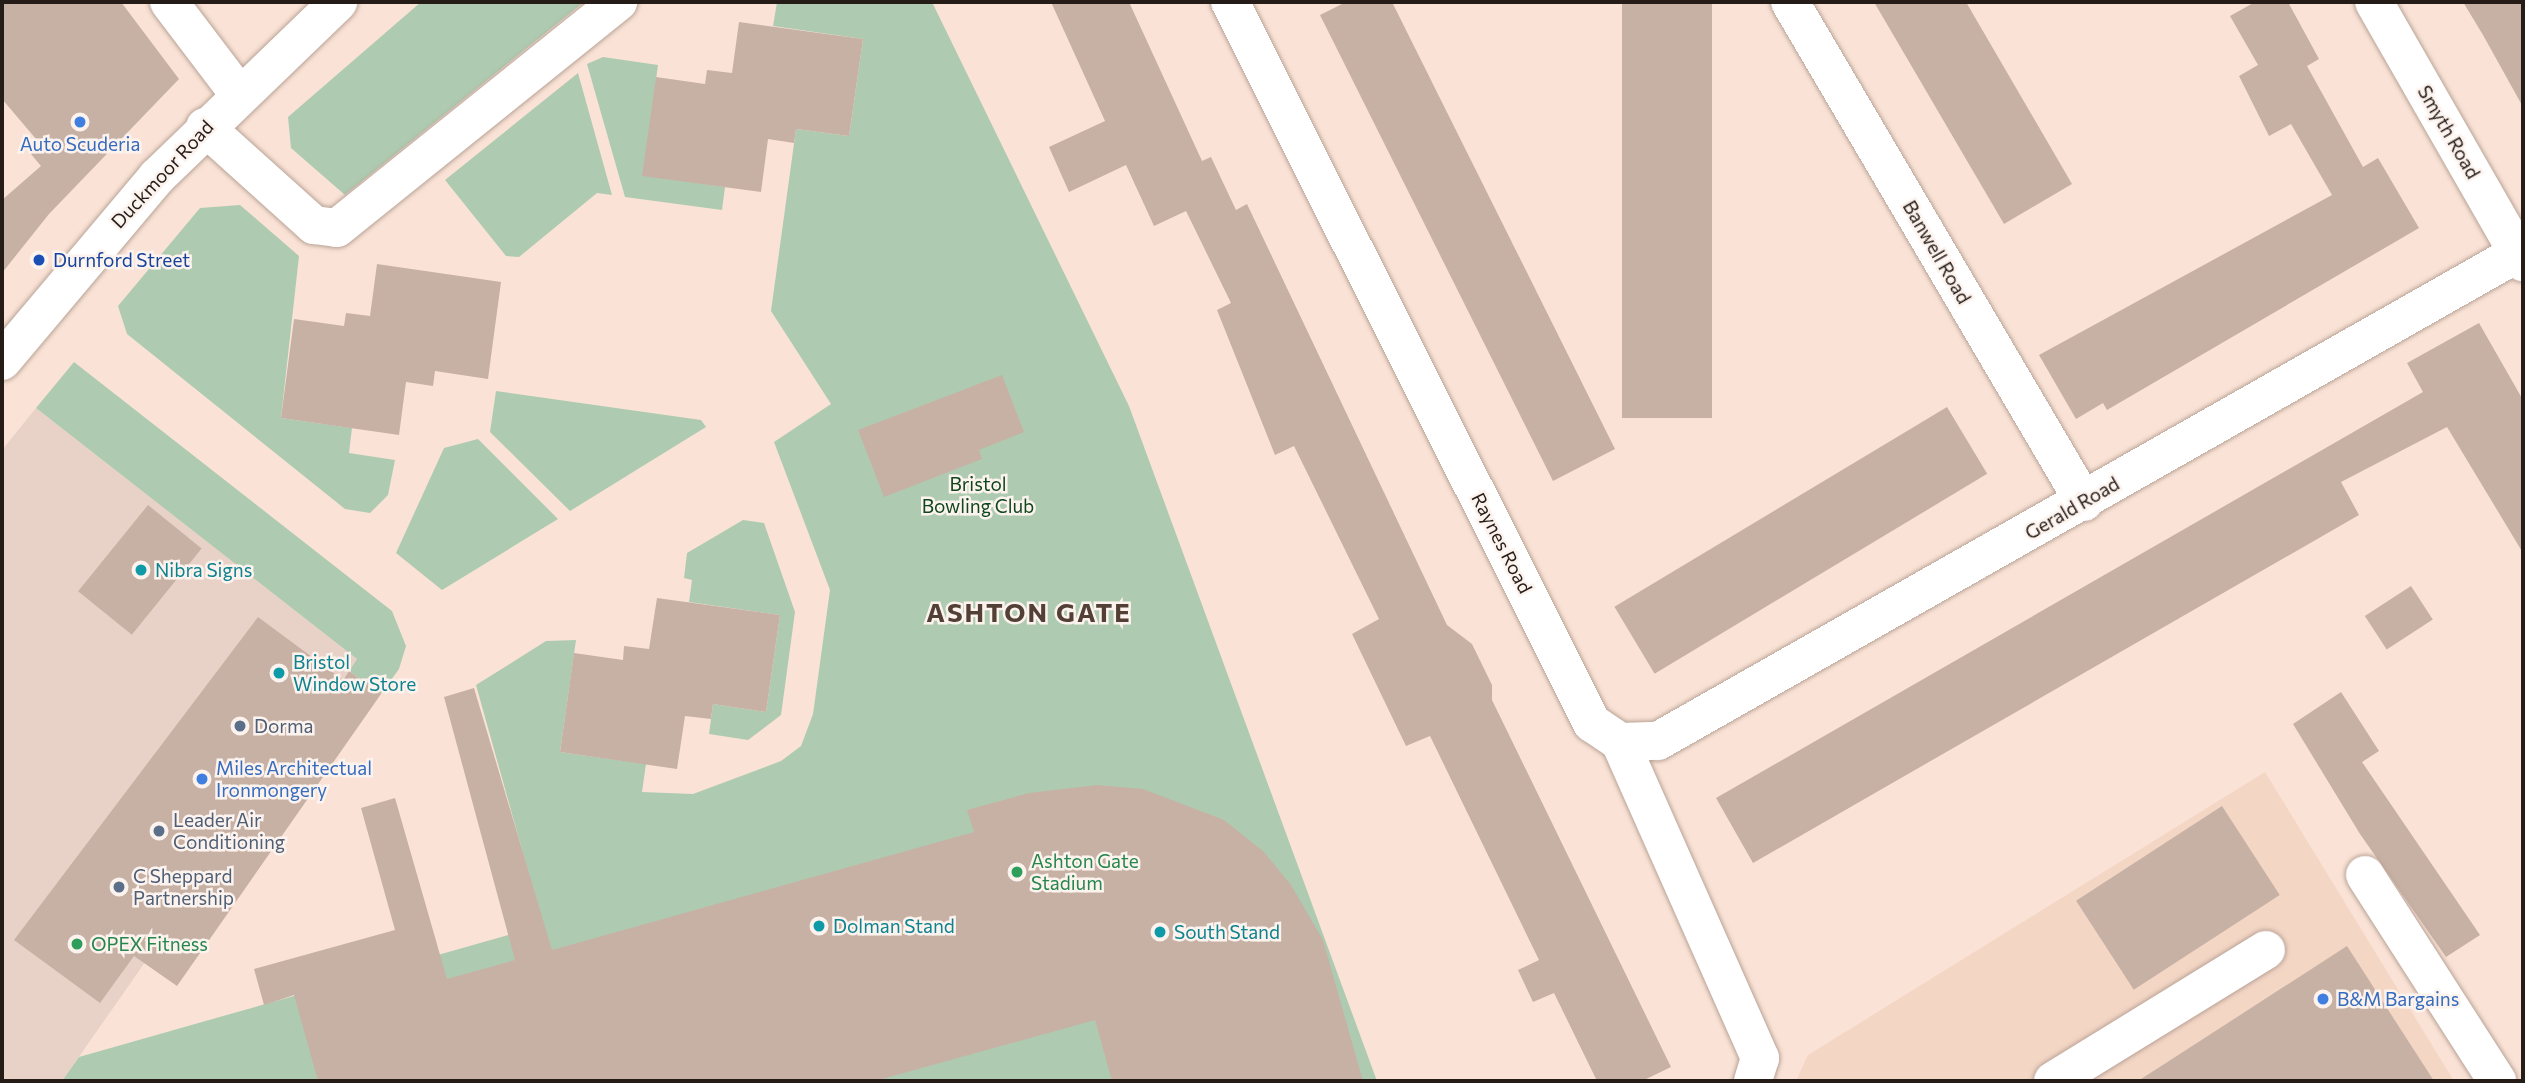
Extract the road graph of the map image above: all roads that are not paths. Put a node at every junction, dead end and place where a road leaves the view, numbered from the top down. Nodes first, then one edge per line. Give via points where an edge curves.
1 (169, 2) edge
2 (338, 2) edge
3 (618, 2) edge
4 (1230, 2) edge
5 (1790, 2) edge
6 (2374, 2) edge
7 (238, 93) junction
8 (205, 127) junction
9 (2521, 257) edge
10 (2, 361) edge
11 (2084, 502) junction
12 (1620, 742) junction
13 (2365, 875) dead end
14 (2266, 950) dead end
15 (1754, 1081) edge
16 (2053, 1081) edge
17 (2497, 1081) edge

1 - 7 street
2 - 7 street, Duckmoor Road
3 - 8 street via 337,228 314,225
4 - 12 street, Raynes Road via 1592,723
5 - 11 street, Banwell Road
6 - 9 street, Smyth Road
7 - 8 street, Duckmoor Road
8 - 10 street, Duckmoor Road via 117,221
9 - 11 street, Gerald Road
11 - 12 street, Gerald Road via 1658,741
12 - 15 street via 1760,1058
13 - 17 street
14 - 16 street

